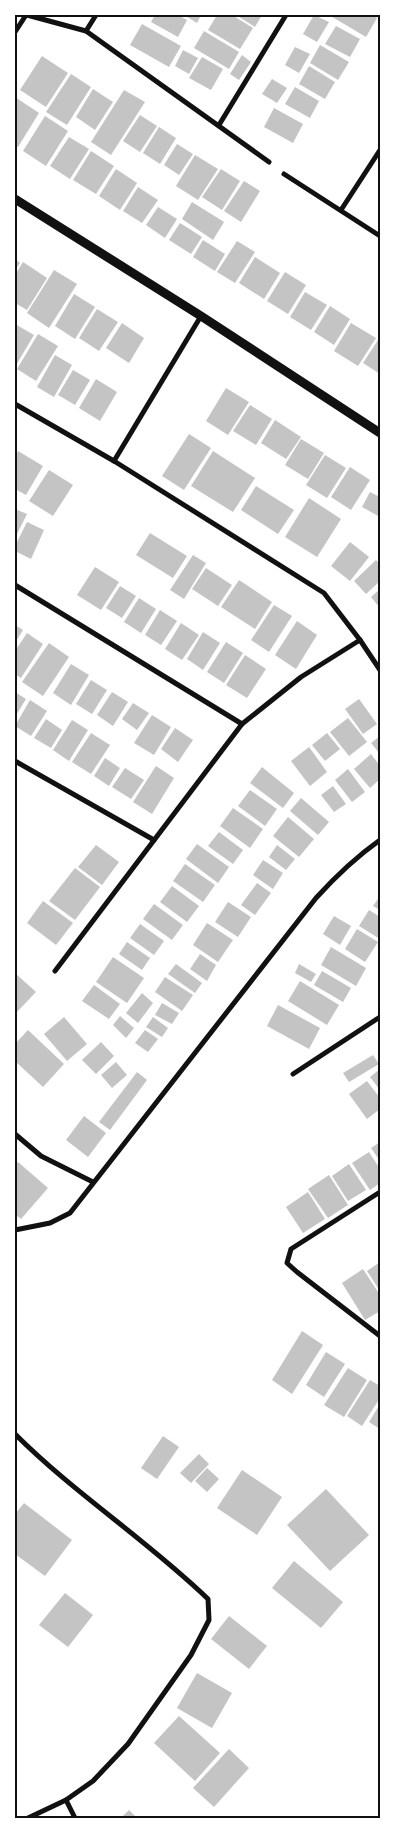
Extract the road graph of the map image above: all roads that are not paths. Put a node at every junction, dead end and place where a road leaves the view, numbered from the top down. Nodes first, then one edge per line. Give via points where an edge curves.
1 (27, 15) edge
2 (96, 15) edge
3 (286, 15) edge
4 (86, 31) junction
5 (15, 32) edge
6 (219, 125) junction
7 (380, 150) edge
8 (269, 162) dead end
9 (284, 174) dead end
10 (15, 199) edge
11 (341, 210) junction
12 (380, 236) edge
13 (202, 316) junction
14 (15, 404) edge
15 (380, 433) edge
16 (114, 461) junction
17 (15, 585) edge
18 (360, 640) junction
19 (380, 670) edge
20 (242, 724) junction
21 (15, 761) edge
22 (154, 840) junction
23 (380, 840) edge
24 (55, 972) dead end
25 (380, 1017) edge
26 (293, 1074) dead end
27 (15, 1134) edge
28 (93, 1182) junction
29 (380, 1192) edge
30 (15, 1230) edge
31 (380, 1336) edge
32 (15, 1434) edge
33 (66, 1800) junction
34 (28, 1818) edge
35 (75, 1818) edge

1 - 4 street
1 - 5 street
2 - 4 street
3 - 6 street
4 - 6 street
6 - 8 street
7 - 11 street
9 - 11 street
10 - 13 street
11 - 12 street
13 - 15 street
13 - 16 street
14 - 16 street
16 - 18 street via 324,593
17 - 20 street
18 - 19 street
18 - 20 street via 301,676
20 - 22 street
21 - 22 street
22 - 24 street
23 - 28 street via 342,870 316,898
25 - 26 street
27 - 28 street via 42,1156
28 - 30 street via 70,1213 50,1223
29 - 31 street via 291,1249 288,1263
32 - 33 street via 41,1460 178,1570 208,1599 209,1620 180,1671 128,1744 93,1781
33 - 34 street
33 - 35 street

